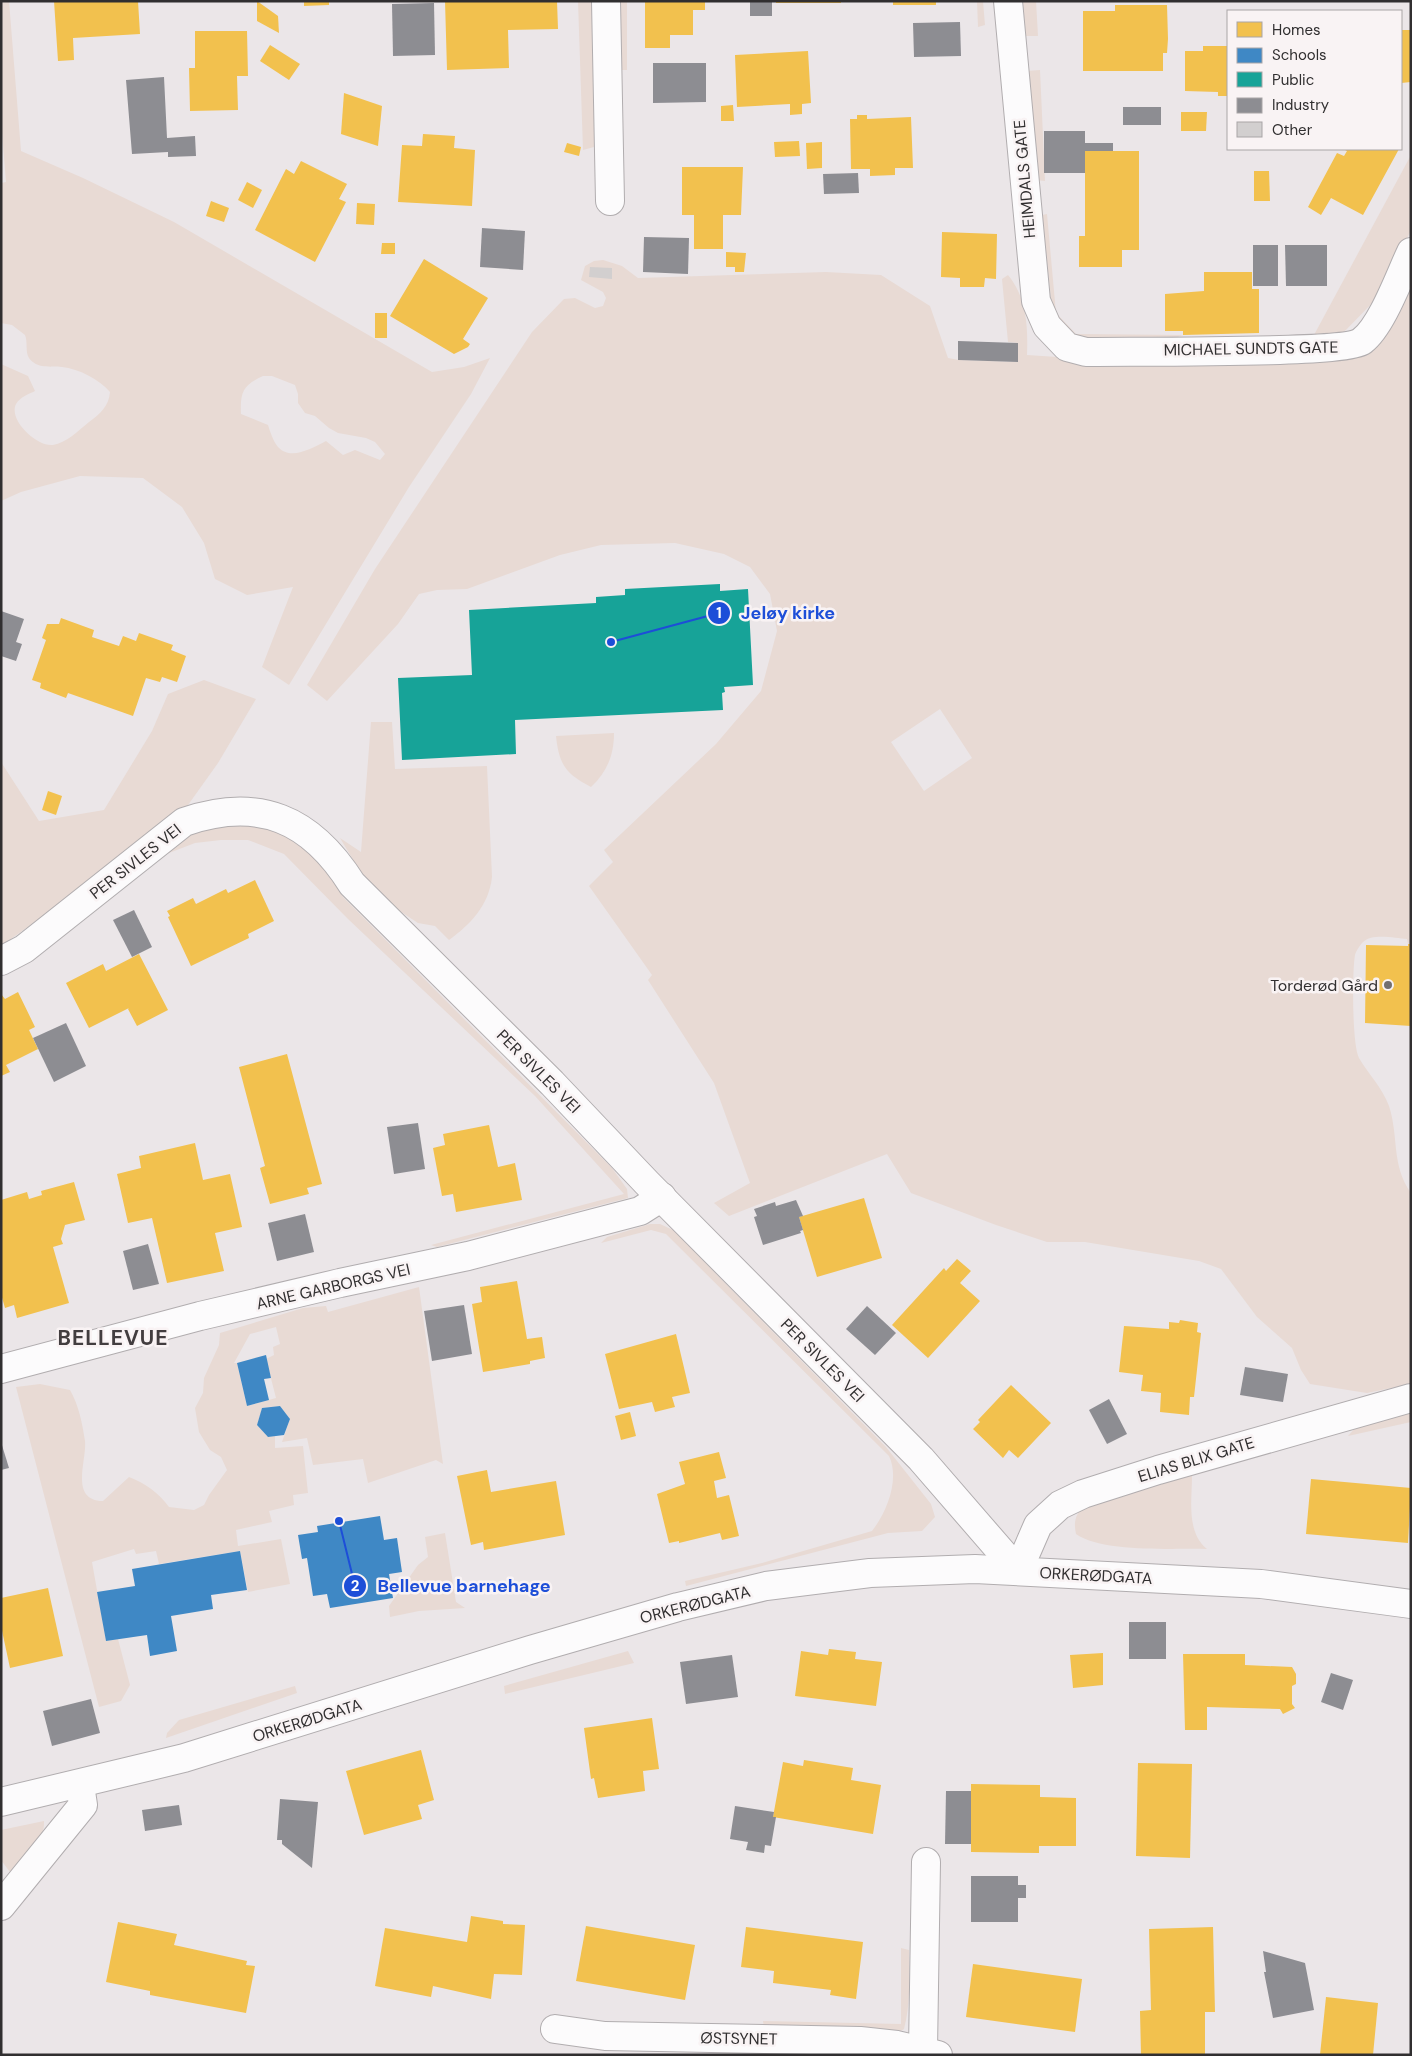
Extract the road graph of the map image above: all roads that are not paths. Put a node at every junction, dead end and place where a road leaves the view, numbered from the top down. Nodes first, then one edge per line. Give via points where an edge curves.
1 (606, 1) edge
2 (1008, 1) edge
3 (610, 202) dead end
4 (1411, 252) edge
5 (1067, 347) joint
6 (1, 961) edge
7 (662, 1197) junction
8 (1, 1369) edge
9 (1411, 1398) edge
10 (1018, 1571) junction
11 (1411, 1604) edge
12 (80, 1785) junction
13 (1, 1802) edge
14 (926, 1862) dead end
15 (1, 1906) edge
16 (555, 2029) dead end
17 (930, 2052) edge

1 - 3 street
2 - 5 street, HEIMDALS GATE via 1036,301 1047,326
4 - 5 street, MICHAEL SUNDTS GATE via 1374,331 1361,343 1337,348 1086,352
6 - 7 street, PER SIVLES VEI via 24,949 184,822 224,812 269,814 308,832 338,861 352,884
7 - 8 street, ARNE GARBORGS VEI via 640,1211 468,1256 210,1314
7 - 10 street, PER SIVLES VEI via 921,1459
9 - 10 street, ELIAS BLIX GATE via 1083,1494 1060,1505 1038,1525
10 - 11 street, ORKERØDGATA via 1261,1584
10 - 12 street, ORKERØDGATA via 935,1570 766,1586 678,1607 184,1758
12 - 13 street, ORKERØDGATA
12 - 15 street via 82,1805
14 - 17 street, ØSTSYNET
16 - 17 street, ØSTSYNET via 605,2036 860,2041

